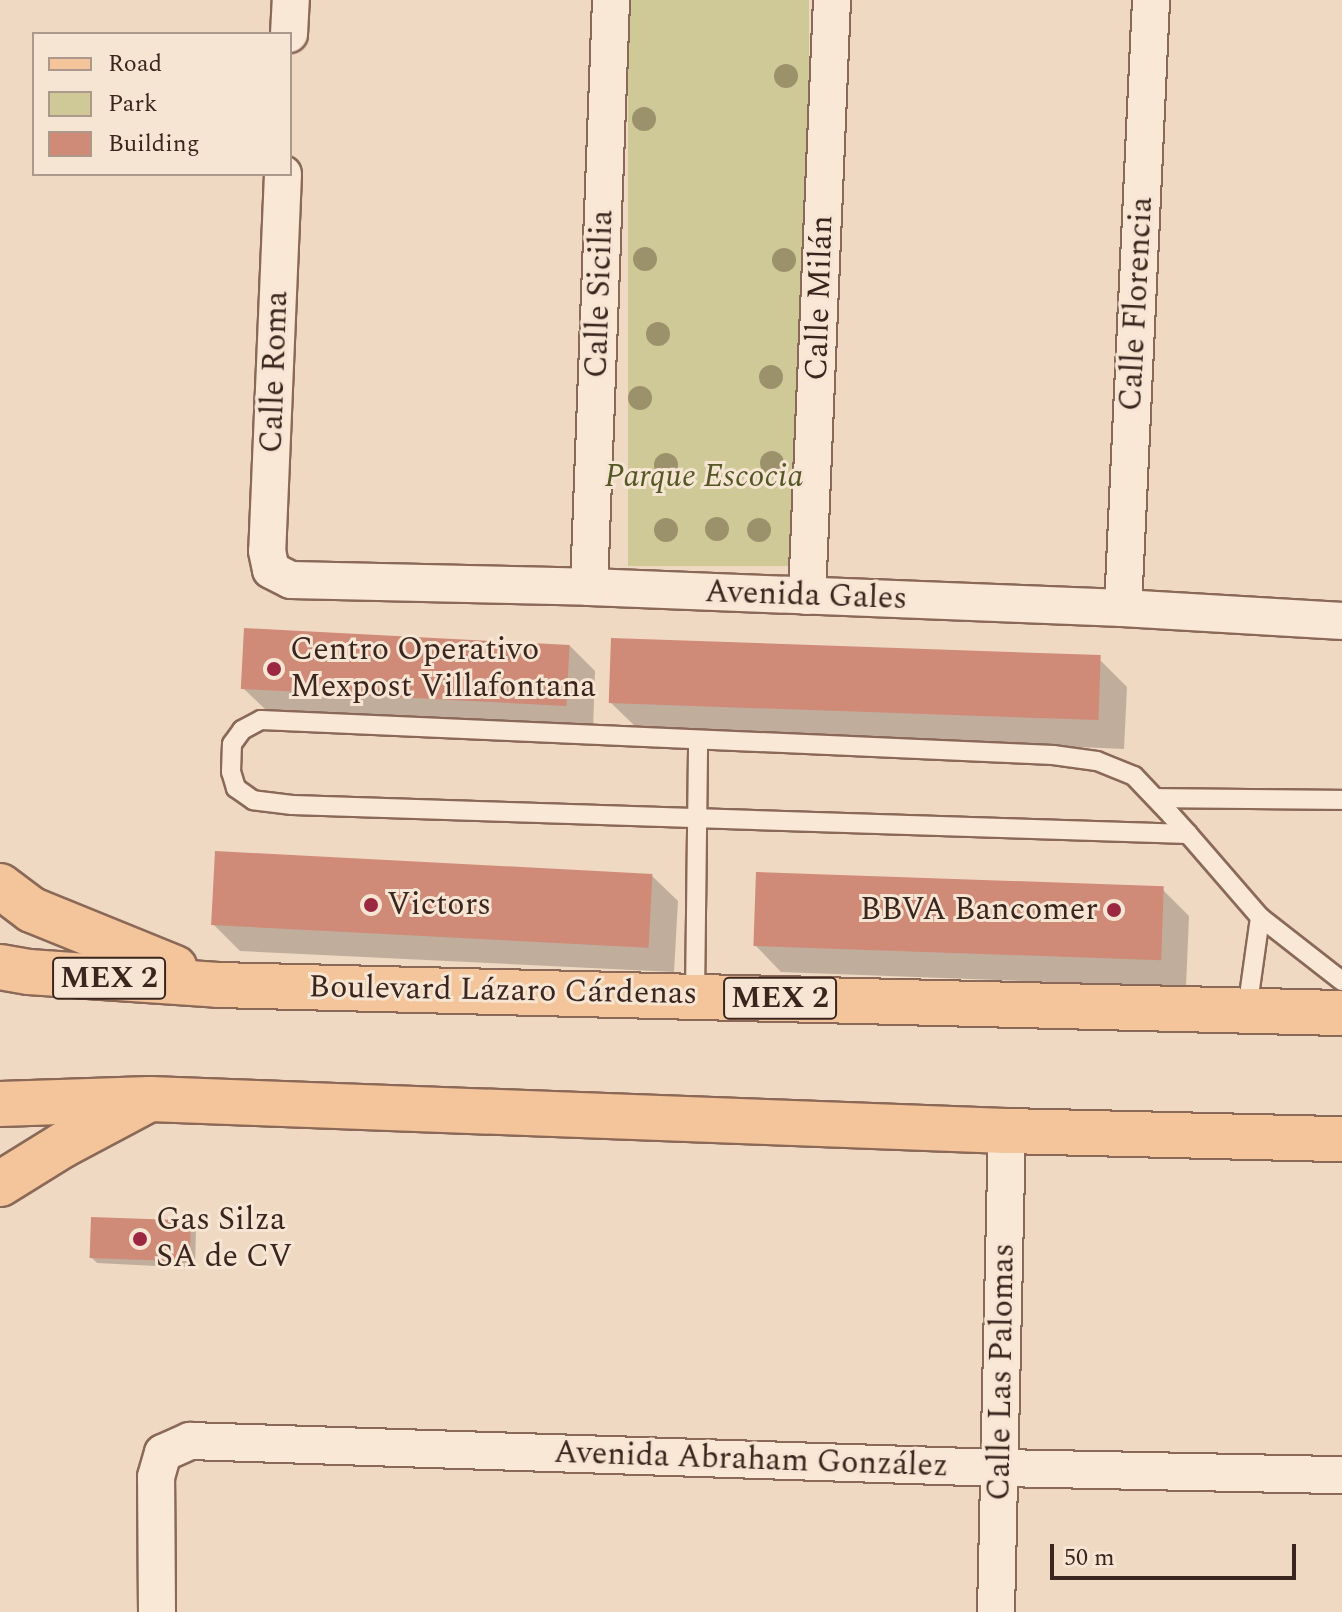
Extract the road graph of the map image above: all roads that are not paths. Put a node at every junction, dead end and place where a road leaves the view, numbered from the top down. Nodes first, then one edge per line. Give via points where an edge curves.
1 (291, 0) edge
2 (611, 0) edge
3 (832, 0) edge
4 (1151, 0) edge
5 (289, 32) edge
6 (283, 176) edge
7 (271, 570) joint
8 (589, 587) junction
9 (807, 596) junction
10 (1123, 608) junction
11 (1342, 621) edge
12 (698, 740) junction
13 (1156, 798) junction
14 (1342, 800) edge
15 (699, 819) junction
16 (1188, 834) junction
17 (0, 886) edge
18 (1260, 917) junction
19 (0, 967) edge
20 (1342, 981) edge
21 (218, 985) junction
22 (695, 996) junction
23 (1247, 1010) junction
24 (1342, 1013) edge
25 (150, 1099) junction
26 (0, 1104) edge
27 (1007, 1131) junction
28 (1342, 1139) edge
29 (0, 1184) edge
30 (1001, 1468) junction
31 (1342, 1475) edge
32 (157, 1612) edge
33 (996, 1612) edge

1 - 5 street
2 - 8 street, Calle Sicilia
3 - 9 street, Calle Milán
4 - 10 street, Calle Florencia
6 - 7 street, Calle Roma via 267,551
7 - 8 street, Avenida Gales via 291,580
8 - 9 street, Avenida Gales
9 - 10 street, Avenida Gales
10 - 11 street, Avenida Gales
12 - 13 lane via 1053,755 1097,761 1134,776
12 - 15 lane
12 - 15 lane via 261,720 242,730 232,744 231,772 236,788 253,800 292,805
13 - 14 lane
13 - 16 lane
15 - 16 lane
15 - 22 lane
16 - 18 lane
17 - 21 main road via 32,910
18 - 20 lane
18 - 23 lane
19 - 21 main road, Boulevard Lázaro Cárdenas / MEX 2
21 - 22 main road, Boulevard Lázaro Cárdenas / MEX 2
22 - 23 main road, Boulevard Lázaro Cárdenas / MEX 2
23 - 24 main road, Boulevard Lázaro Cárdenas / MEX 2
25 - 26 main road
25 - 27 main road
25 - 29 main road
27 - 28 main road
27 - 30 street, Calle Las Palomas
30 - 31 street, Avenida Abraham González
30 - 32 street, Avenida Abraham González via 190,1441 163,1453 156,1477
30 - 33 street, Calle Las Palomas

